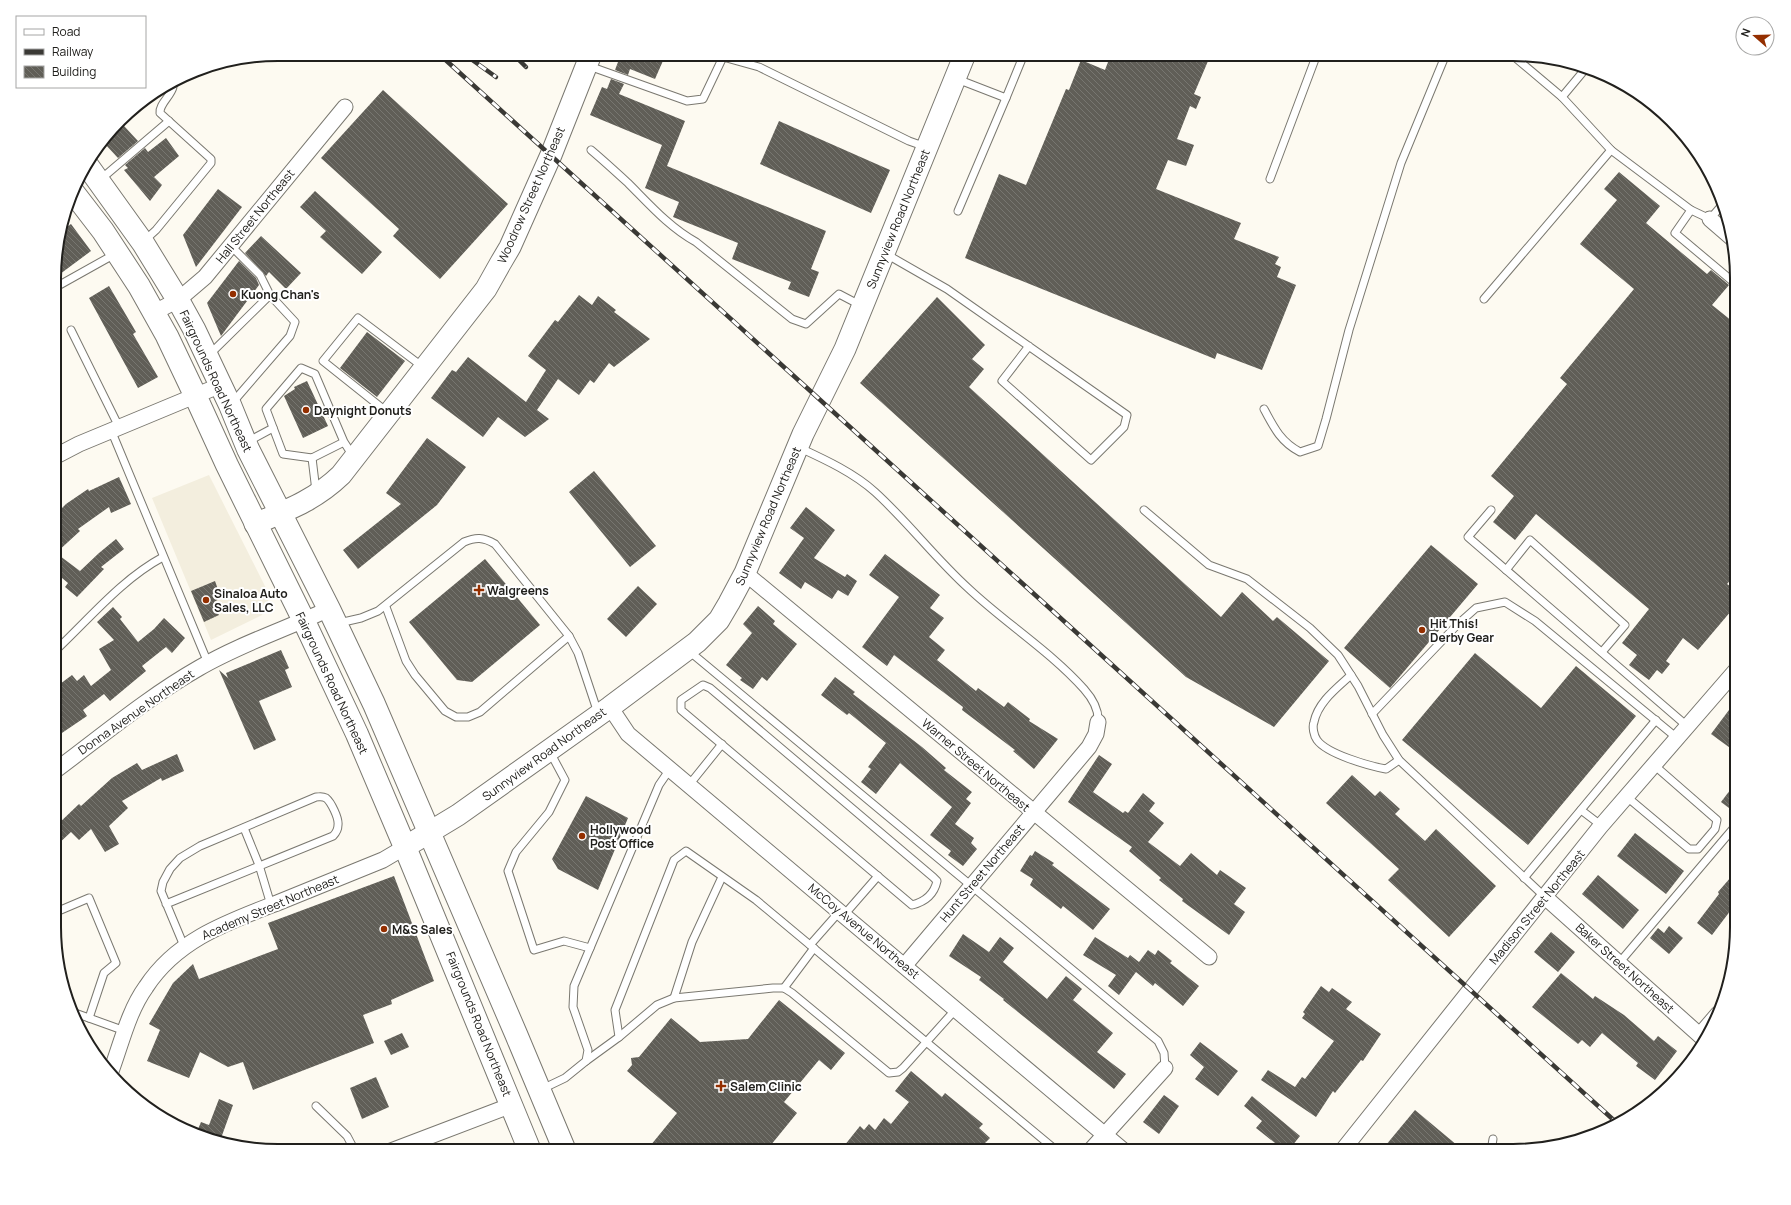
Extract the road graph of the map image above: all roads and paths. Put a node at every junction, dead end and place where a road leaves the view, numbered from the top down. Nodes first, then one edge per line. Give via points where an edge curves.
1 (588, 61) edge
2 (594, 61) edge
3 (721, 61) edge
4 (737, 61) edge
5 (962, 61) edge
6 (1021, 61) edge
7 (1314, 61) edge
8 (1443, 61) edge
9 (1518, 61) edge
10 (1583, 72) edge
11 (955, 79) junction
12 (173, 88) edge
13 (1562, 97) junction
14 (1006, 98) junction
15 (345, 107) dead end
16 (169, 121) junction
17 (927, 147) junction
18 (591, 150) dead end
19 (1611, 150) junction
20 (93, 173) edge
21 (1270, 179) dead end
22 (76, 196) edge
23 (1719, 208) edge
24 (1692, 210) junction
25 (958, 212) dead end
26 (1710, 218) junction
27 (1725, 232) edge
28 (143, 243) junction
29 (230, 245) junction
30 (117, 253) junction
31 (884, 253) junction
32 (1730, 280) edge
33 (61, 284) edge
34 (270, 295) junction
35 (1484, 299) dead end
36 (178, 300) junction
37 (862, 306) junction
38 (153, 313) junction
39 (71, 330) dead end
40 (1029, 346) junction
41 (207, 357) junction
42 (424, 369) junction
43 (220, 385) junction
44 (195, 395) junction
45 (230, 405) junction
46 (1264, 409) dead end
47 (390, 414) junction
48 (273, 428) junction
49 (116, 429) junction
50 (344, 442) junction
51 (246, 443) junction
52 (798, 447) junction
53 (61, 453) edge
54 (312, 458) junction
55 (355, 460) junction
56 (317, 496) junction
57 (1144, 510) dead end
58 (1491, 510) dead end
59 (280, 514) junction
60 (255, 524) junction
61 (163, 557) junction
62 (1506, 570) junction
63 (745, 573) junction
64 (386, 606) junction
65 (332, 617) junction
66 (304, 620) junction
67 (569, 636) junction
68 (61, 645) edge
69 (687, 650) junction
70 (1602, 652) junction
71 (208, 663) junction
72 (1351, 675) junction
73 (1730, 675) edge
74 (604, 711) junction
75 (1372, 714) junction
76 (1656, 720) junction
77 (1098, 722) joint
78 (1687, 726) junction
79 (1677, 738) junction
80 (722, 744) junction
81 (549, 750) junction
82 (1399, 760) junction
83 (1654, 765) junction
84 (61, 766) edge
85 (670, 769) junction
86 (689, 785) junction
87 (1627, 797) junction
88 (1581, 810) junction
89 (1033, 813) junction
90 (1602, 826) junction
91 (244, 828) junction
92 (1730, 831) edge
93 (429, 833) junction
94 (405, 847) junction
95 (258, 866) junction
96 (878, 876) junction
97 (722, 877) junction
98 (1524, 878) junction
99 (971, 886) junction
100 (1545, 897) junction
101 (166, 904) junction
102 (271, 905) junction
103 (61, 910) edge
104 (842, 913) junction
105 (184, 946) junction
106 (812, 947) junction
107 (590, 948) junction
108 (1209, 957) dead end
109 (1619, 963) junction
110 (905, 965) junction
111 (784, 988) junction
112 (674, 998) junction
113 (470, 1002) junction
114 (956, 1009) junction
115 (79, 1014) edge
116 (89, 1018) junction
117 (126, 1031) junction
118 (619, 1037) junction
119 (1701, 1037) edge
120 (927, 1042) junction
121 (586, 1061) junction
122 (113, 1067) edge
123 (1166, 1068) joint
124 (540, 1090) junction
125 (512, 1105) junction
126 (316, 1106) dead end
127 (1104, 1134) junction
128 (1493, 1139) dead end
129 (351, 1144) edge
130 (409, 1144) edge
131 (527, 1144) edge
132 (545, 1144) edge
133 (562, 1144) edge
134 (1049, 1144) edge
135 (1096, 1144) edge
136 (1116, 1144) edge
137 (1348, 1144) edge
138 (1492, 1144) edge

1 - 42 main road, Woodrow Street Northeast via 551,155 510,247 486,289
2 - 3 lane via 688,101 703,99
4 - 17 lane via 759,67 909,141
5 - 11 main road, Sunnyview Road Northeast
6 - 14 lane
7 - 21 lane
8 - 46 lane via 1401,163 1349,330 1318,446 1300,452 1289,446 1277,432
9 - 13 lane
10 - 13 lane
11 - 14 lane
11 - 17 main road, Sunnyview Road Northeast
12 - 16 lane via 160,109 160,113
13 - 19 lane
14 - 25 lane
15 - 29 street, Hall Street Northeast
16 - 20 lane
16 - 28 lane via 211,159 211,163
17 - 31 main road, Sunnyview Road Northeast
18 - 37 lane via 684,236 696,242 792,319 806,324 839,294
19 - 24 lane
19 - 35 lane
20 - 28 main road, Fairgrounds Road Northeast
22 - 30 main road, Fairgrounds Road Northeast
23 - 26 lane
24 - 26 lane
24 - 32 lane via 1675,233
26 - 27 street
28 - 36 main road, Fairgrounds Road Northeast
29 - 34 lane via 260,275
29 - 36 street, Hall Street Northeast via 205,277
30 - 33 lane
30 - 38 main road, Fairgrounds Road Northeast
31 - 37 main road, Sunnyview Road Northeast
31 - 40 lane via 947,289
34 - 41 lane
34 - 45 lane via 295,322 290,336
36 - 38 street, Hall Street Northeast
36 - 41 main road, Fairgrounds Road Northeast
37 - 52 main road, Sunnyview Road Northeast
38 - 44 main road, Fairgrounds Road Northeast
39 - 49 lane
40 - 40 lane via 1127,415 1124,427 1091,460 1002,381
41 - 43 main road, Fairgrounds Road Northeast
42 - 47 main road, Woodrow Street Northeast
42 - 47 lane via 358,318 323,361
43 - 44 street
43 - 45 main road, Fairgrounds Road Northeast
44 - 49 street
44 - 60 main road, Fairgrounds Road Northeast
45 - 51 main road, Fairgrounds Road Northeast
47 - 55 main road, Woodrow Street Northeast
48 - 50 lane via 266,409 301,368 315,374
48 - 51 lane
48 - 54 lane via 283,454
49 - 53 street
49 - 61 lane
50 - 54 lane
50 - 55 lane
51 - 59 main road, Fairgrounds Road Northeast
52 - 63 main road, Sunnyview Road Northeast
52 - 77 lane via 831,463 875,492 967,588 1055,660 1085,690 1095,706
54 - 56 lane
55 - 56 main road, Woodrow Street Northeast
56 - 59 main road, Woodrow Street Northeast
57 - 72 lane via 1209,565 1247,579 1310,628 1338,654
58 - 62 lane via 1468,537
59 - 60 main road, Woodrow Street Northeast
59 - 65 main road, Fairgrounds Road Northeast
60 - 66 main road, Fairgrounds Road Northeast
61 - 68 lane via 126,582
61 - 71 lane
62 - 70 lane
62 - 70 lane via 1530,540 1625,625
63 - 69 main road, Sunnyview Road Northeast via 719,620
63 - 89 street, Warner Street Northeast
64 - 65 lane via 362,618
64 - 67 lane via 464,542 474,538 485,538 495,544
64 - 67 lane via 406,660 415,675 445,711 456,717 468,717 480,712
65 - 66 street, Donna Avenue Northeast
65 - 93 main road, Fairgrounds Road Northeast via 374,704
66 - 71 street, Donna Avenue Northeast
66 - 94 main road, Fairgrounds Road Northeast via 357,734
67 - 74 lane
69 - 74 main road, Sunnyview Road Northeast
69 - 99 lane
70 - 78 lane
71 - 84 street, Donna Avenue Northeast via 172,684
72 - 75 lane
72 - 82 lane via 1329,695 1318,712 1313,727 1317,740 1333,752 1375,767 1386,769
73 - 78 street, Madison Street Northeast
74 - 81 main road, Sunnyview Road Northeast
74 - 85 street, McCoy Avenue Northeast
75 - 76 lane via 1476,608 1505,602 1535,621
75 - 82 lane
76 - 79 lane
76 - 88 lane
77 - 89 street, Hunt Street Northeast via 1096,734 1089,747
78 - 79 street, Madison Street Northeast
79 - 83 street, Madison Street Northeast
80 - 86 lane
80 - 96 lane
80 - 96 lane via 681,710 682,700 702,684 710,688 933,876 936,882 935,889 920,903 912,905
81 - 93 main road, Sunnyview Road Northeast
81 - 107 lane via 565,780 549,812 516,852 508,871 534,950 564,941
82 - 98 lane
83 - 87 street, Madison Street Northeast
83 - 87 lane via 1717,820 1715,829 1698,849 1689,849
85 - 86 street, McCoy Avenue Northeast
85 - 107 lane via 659,785
86 - 104 street, McCoy Avenue Northeast
87 - 90 street, Madison Street Northeast
88 - 90 lane
88 - 98 lane
89 - 99 street, Hunt Street Northeast
89 - 108 street, Warner Street Northeast
90 - 100 street, Madison Street Northeast
91 - 95 lane
91 - 95 lane via 321,796 330,803 338,822 336,832 332,836
91 - 101 lane via 200,846 180,858 163,882 161,891
92 - 109 lane
93 - 94 main road, Sunnyview Road Northeast
93 - 124 main road, Fairgrounds Road Northeast
94 - 102 street, Academy Street Northeast via 383,860
94 - 113 main road, Fairgrounds Road Northeast
95 - 101 lane
95 - 102 lane
96 - 104 lane
97 - 106 lane via 756,900
97 - 112 lane via 692,942
97 - 118 lane via 686,851 674,860 616,1010
98 - 100 lane
99 - 110 street, Hunt Street Northeast
99 - 123 lane via 1158,1041 1164,1053
100 - 109 street, Baker Street Northeast
100 - 137 street, Madison Street Northeast
101 - 105 lane
102 - 105 street, Academy Street Northeast via 215,928
103 - 116 lane via 89,898 116,963 104,973
104 - 106 lane
104 - 110 street, McCoy Avenue Northeast
105 - 117 street, Academy Street Northeast via 170,957 146,986 134,1006
106 - 111 lane
106 - 120 lane
107 - 121 lane via 574,986 573,1007 588,1050
109 - 119 street, Baker Street Northeast
110 - 114 street, McCoy Avenue Northeast
111 - 112 lane
111 - 120 lane via 889,1073 898,1072 903,1068
112 - 118 lane via 656,1005
113 - 124 main road via 489,1018 520,1081 526,1086
113 - 125 main road, Fairgrounds Road Northeast
114 - 120 lane
114 - 127 street, McCoy Avenue Northeast
115 - 116 lane
116 - 117 lane
117 - 122 street, Academy Street Northeast
118 - 121 lane
120 - 134 lane
121 - 124 lane via 565,1078
123 - 127 street
124 - 133 main road, Fairgrounds Road Northeast
125 - 130 street
125 - 131 main road, Fairgrounds Road Northeast
125 - 132 main road via 527,1107
126 - 129 lane via 347,1136
127 - 135 street
127 - 136 street, McCoy Avenue Northeast
128 - 138 lane

